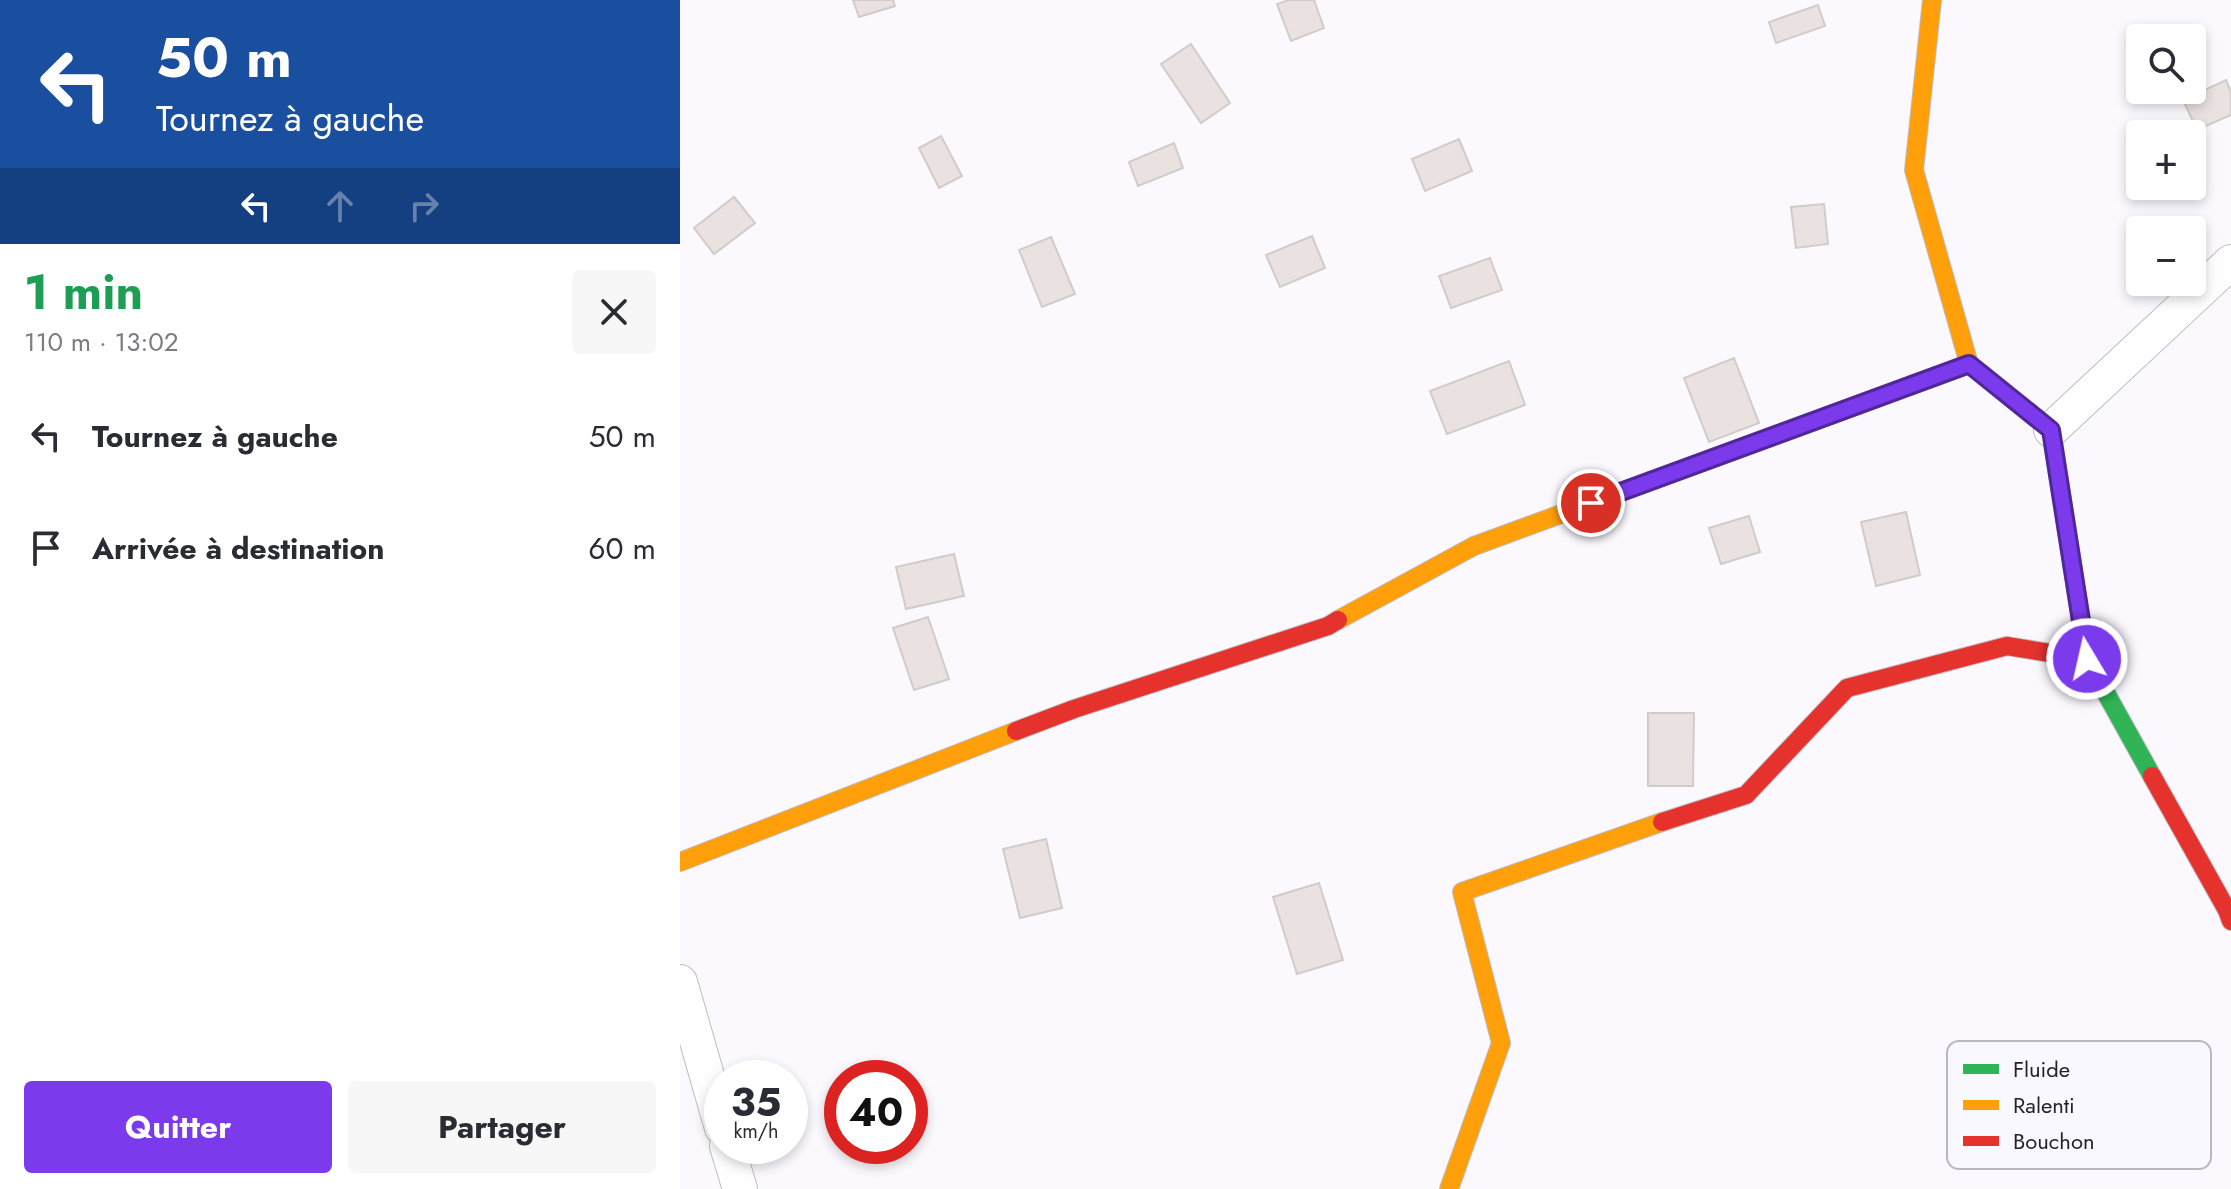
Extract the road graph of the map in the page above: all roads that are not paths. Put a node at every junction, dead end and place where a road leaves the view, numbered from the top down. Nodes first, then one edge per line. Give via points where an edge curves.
1 (1932, 0) edge
2 (2231, 262) edge
3 (1969, 364) junction
4 (2051, 430) junction
5 (2087, 659) junction
6 (680, 862) edge
7 (2231, 921) edge
8 (680, 982) edge
9 (704, 1065) edge
10 (732, 1164) edge
11 (740, 1189) edge
12 (1449, 1189) edge

1 - 3 street via 1914,170
2 - 4 street
3 - 4 street
3 - 6 street via 1474,546 1328,626 1074,709
4 - 5 street
5 - 7 street
5 - 12 street via 2007,646 1847,688 1746,795 1462,892 1501,1043
8 - 9 street
10 - 11 street

